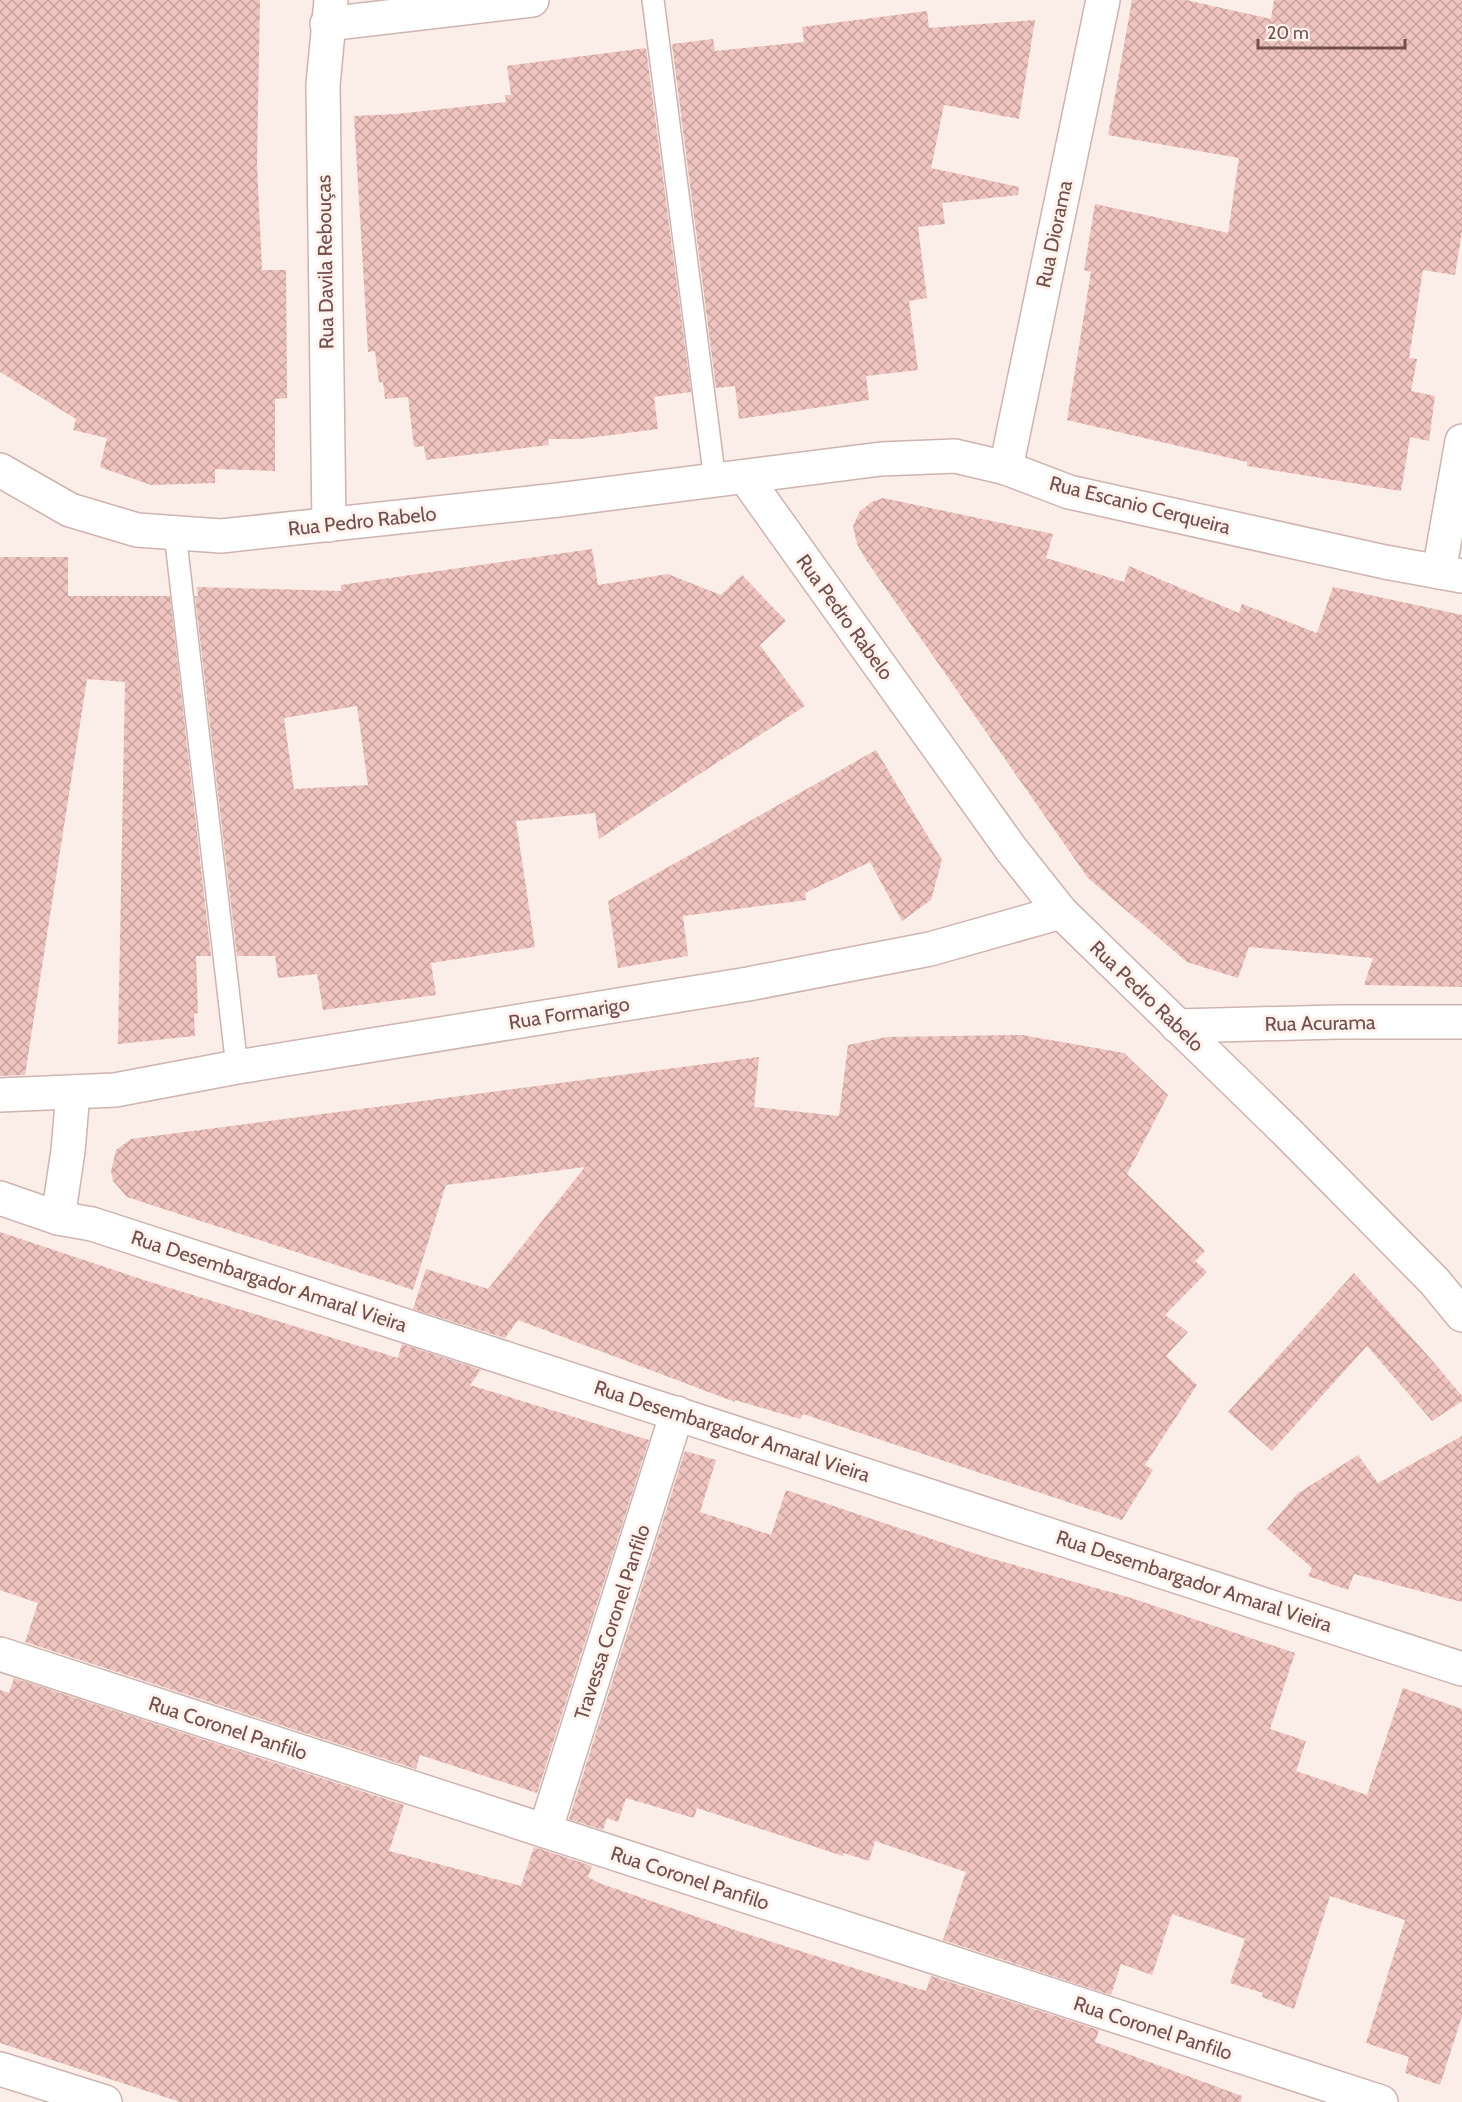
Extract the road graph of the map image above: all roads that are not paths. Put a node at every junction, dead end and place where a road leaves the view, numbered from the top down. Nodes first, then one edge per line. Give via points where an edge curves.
1 (532, 0) edge
2 (653, 0) edge
3 (1103, 0) edge
4 (329, 12) edge
5 (1462, 441) edge
6 (1006, 468) junction
7 (0, 470) edge
8 (730, 479) junction
9 (329, 525) junction
10 (175, 533) junction
11 (1451, 574) edge
12 (1061, 912) junction
13 (1462, 1022) edge
14 (1177, 1026) junction
15 (237, 1067) junction
16 (73, 1092) junction
17 (0, 1095) edge
18 (0, 1198) edge
19 (58, 1218) junction
20 (1462, 1315) edge
21 (677, 1413) junction
22 (0, 1654) edge
23 (1462, 1669) edge
24 (545, 1831) junction
25 (0, 2069) edge
26 (105, 2102) edge
27 (1381, 2102) edge

1 - 4 street
2 - 8 lane
3 - 6 street, Rua Diorama
4 - 9 street, Rua Davila Rebouças via 323,85
5 - 11 street
6 - 8 street, Rua Escanio Cerqueira via 955,456 892,458
6 - 11 street, Rua Escanio Cerqueira via 1069,492
7 - 10 street, Rua Pedro Rabelo via 70,510 136,530
8 - 9 street, Rua Pedro Rabelo
8 - 12 street, Rua Pedro Rabelo
9 - 10 street, Rua Pedro Rabelo via 221,536
10 - 15 lane
12 - 14 street, Rua Pedro Rabelo
12 - 15 street, Rua Formarigo via 930,949 760,982
13 - 14 street, Rua Acurama
14 - 20 street, Rua Pedro Rabelo via 1410,1257
15 - 16 street, Rua Formarigo via 115,1090
16 - 17 street, Rua Formarigo
16 - 19 street
18 - 19 street, Rua Desembargador Amaral Vieira
19 - 21 street, Rua Desembargador Amaral Vieira via 92,1224
21 - 23 street, Rua Desembargador Amaral Vieira
21 - 24 street, Travessa Coronel Panfilo
22 - 24 street, Rua Coronel Panfilo
24 - 27 street, Rua Coronel Panfilo
25 - 26 street

